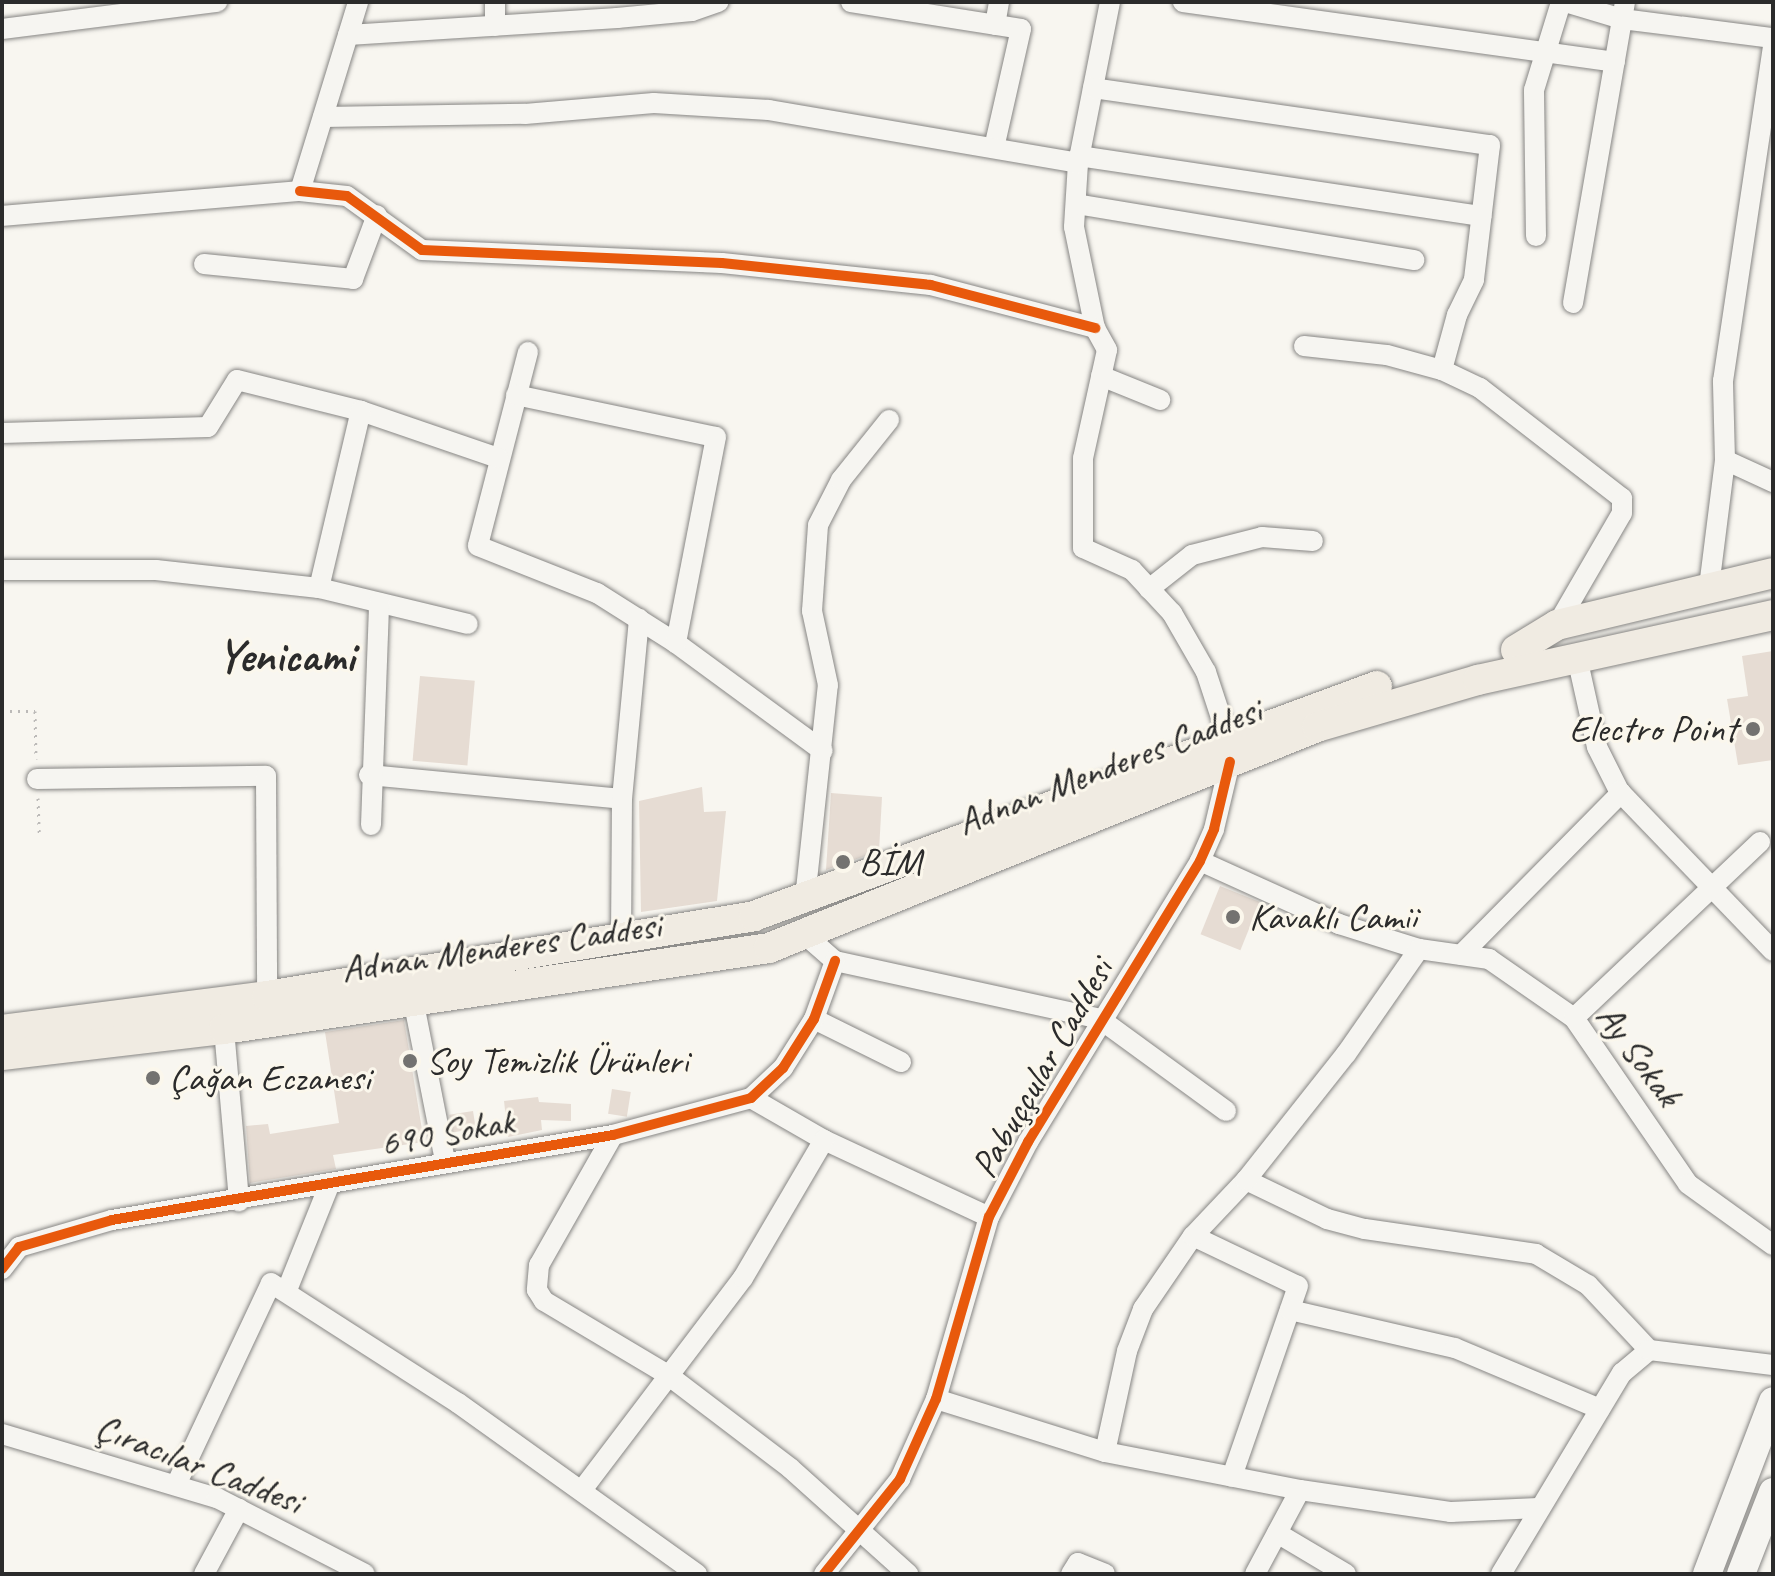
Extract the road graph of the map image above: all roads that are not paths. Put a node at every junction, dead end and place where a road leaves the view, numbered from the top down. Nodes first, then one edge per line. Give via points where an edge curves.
1 (217, 2) edge
2 (358, 2) edge
3 (495, 2) edge
4 (718, 2) edge
5 (851, 2) edge
6 (999, 2) edge
7 (1110, 2) edge
8 (1183, 2) edge
9 (1563, 2) edge
10 (616, 10) edge
11 (1624, 11) edge
12 (995, 25) junction
13 (495, 26) junction
14 (2, 29) edge
15 (348, 35) junction
16 (1773, 38) edge
17 (1773, 46) edge
18 (1545, 52) junction
19 (1615, 62) junction
20 (1093, 88) junction
21 (323, 117) junction
22 (994, 148) junction
23 (1079, 159) junction
24 (300, 191) junction
25 (1076, 204) junction
26 (377, 215) junction
27 (2, 216) edge
28 (1482, 216) junction
29 (1536, 236) dead end
30 (1414, 260) dead end
31 (204, 264) dead end
32 (1573, 303) dead end
33 (1095, 328) junction
34 (1304, 346) dead end
35 (528, 352) dead end
36 (1442, 370) junction
37 (1101, 376) junction
38 (516, 395) junction
39 (1160, 400) dead end
40 (361, 411) junction
41 (889, 420) dead end
42 (2, 433) edge
43 (498, 458) junction
44 (1725, 460) junction
45 (1773, 482) edge
46 (1313, 541) dead end
47 (2, 570) edge
48 (1773, 573) edge
49 (1709, 587) junction
50 (319, 588) junction
51 (1149, 589) junction
52 (1773, 595) edge
53 (379, 603) junction
54 (1773, 615) edge
55 (639, 619) junction
56 (468, 624) dead end
57 (1557, 625) junction
58 (1773, 633) edge
59 (676, 643) junction
60 (1516, 650) junction
61 (1565, 662) junction
62 (1229, 750) junction
63 (823, 751) junction
64 (369, 775) junction
65 (37, 779) dead end
66 (1621, 793) junction
67 (622, 799) junction
68 (371, 825) dead end
69 (1760, 842) dead end
70 (1200, 861) junction
71 (1711, 889) junction
72 (805, 899) junction
73 (804, 934) junction
74 (621, 940) junction
75 (1419, 949) junction
76 (1773, 951) edge
77 (1461, 955) junction
78 (835, 961) junction
79 (267, 996) junction
80 (413, 999) junction
81 (2, 1013) edge
82 (1574, 1018) junction
83 (814, 1019) junction
84 (1100, 1019) junction
85 (58, 1026) junction
86 (224, 1029) junction
87 (4, 1050) edge
88 (901, 1062) dead end
89 (751, 1098) junction
90 (1226, 1111) dead end
91 (613, 1135) junction
92 (824, 1140) junction
93 (445, 1161) junction
94 (1246, 1180) junction
95 (330, 1183) junction
96 (239, 1201) junction
97 (989, 1217) junction
98 (1193, 1236) junction
99 (10, 1245) edge
100 (1773, 1245) edge
101 (2, 1269) edge
102 (287, 1290) junction
103 (1290, 1310) junction
104 (1649, 1350) junction
105 (1773, 1365) edge
106 (668, 1375) junction
107 (936, 1399) junction
108 (1773, 1401) edge
109 (1600, 1409) junction
110 (2, 1434) edge
111 (1105, 1452) junction
112 (1232, 1477) junction
113 (176, 1485) junction
114 (582, 1490) junction
115 (1300, 1490) junction
116 (1773, 1492) edge
117 (1538, 1508) junction
118 (239, 1509) junction
119 (1277, 1533) junction
120 (859, 1534) junction
121 (204, 1574) edge
122 (365, 1574) edge
123 (697, 1574) edge
124 (824, 1574) edge
125 (908, 1574) edge
126 (1071, 1574) edge
127 (1105, 1574) edge
128 (1255, 1574) edge
129 (1346, 1574) edge
130 (1501, 1574) edge
131 (1707, 1574) edge
132 (1741, 1574) edge

1 - 14 street
2 - 15 street
3 - 13 street
4 - 10 street via 692,11
5 - 12 street
6 - 12 street
7 - 20 street
8 - 18 street
9 - 11 street
9 - 18 street
10 - 13 street
11 - 16 street
11 - 19 street
12 - 22 street via 1021,29
13 - 15 street
15 - 21 street
17 - 44 street via 1723,381
18 - 19 street
18 - 29 street via 1534,90
19 - 32 street
20 - 23 street
20 - 28 street via 1490,145
21 - 22 street via 525,114 654,103 769,110
21 - 24 street
22 - 23 street
23 - 25 street
23 - 28 street
24 - 26 street via 347,196
24 - 27 street
25 - 30 street
25 - 33 street via 1074,227
26 - 31 street via 353,279
26 - 33 street via 422,250 722,263 931,285
28 - 36 street via 1474,280 1457,315
33 - 37 street via 1107,350
34 - 36 street via 1387,355
35 - 38 street
36 - 57 street via 1480,388 1622,498 1622,513
37 - 39 street
37 - 51 street via 1083,458 1083,548 1132,570
38 - 43 street
38 - 59 street via 716,437
40 - 42 street via 237,380 208,427
40 - 43 street
40 - 50 street
41 - 63 street via 841,480 818,525 812,611 828,685
43 - 55 street via 478,546 597,593
44 - 45 street
44 - 49 street
46 - 51 street via 1262,537 1192,555
47 - 50 street via 156,570
48 - 49 main road
49 - 57 main road
50 - 53 street
51 - 62 street via 1172,613 1206,672
52 - 60 main road, Adnan Menderes Caddesi
53 - 56 street
53 - 64 street
54 - 61 main road, Adnan Menderes Caddesi
55 - 59 street
55 - 67 street
57 - 60 main road
58 - 61 main road via 1670,654
59 - 63 street
60 - 62 main road, Adnan Menderes Caddesi via 1334,699
61 - 62 main road, Adnan Menderes Caddesi via 1383,705
61 - 66 street
62 - 70 street, Pabuççular Caddesi via 1214,829
62 - 72 main road, Adnan Menderes Caddesi
62 - 73 main road, Adnan Menderes Caddesi
63 - 72 street
64 - 67 street
64 - 68 street
65 - 79 street via 266,776
66 - 71 street
66 - 77 street
67 - 74 street
69 - 71 street
70 - 75 street, Ay Sokak via 1339,924
70 - 84 street, Pabuççular Caddesi
71 - 76 street
71 - 82 street
72 - 74 main road, Adnan Menderes Caddesi via 754,916
73 - 78 street
73 - 80 main road, Adnan Menderes Caddesi via 769,948
74 - 79 main road, Adnan Menderes Caddesi
75 - 77 street, Ay Sokak
75 - 94 street via 1346,1054
77 - 82 street, Ay Sokak via 1489,959
78 - 83 street, 690 Sokak
78 - 84 street
79 - 85 main road, Adnan Menderes Caddesi
80 - 86 main road, Adnan Menderes Caddesi
80 - 93 street
81 - 85 main road
82 - 100 street, Ay Sokak via 1688,1184
83 - 88 street
83 - 89 street, 690 Sokak via 783,1068
84 - 90 street
84 - 97 street, Pabuççular Caddesi
85 - 87 main road, Adnan Menderes Caddesi
86 - 87 main road, Adnan Menderes Caddesi
86 - 96 street
89 - 91 street, 690 Sokak
89 - 92 street
91 - 93 street, 690 Sokak
91 - 106 street via 539,1265 537,1290 544,1301
92 - 97 street
92 - 106 street via 743,1278
93 - 95 street, 690 Sokak
94 - 98 street
94 - 104 street via 1327,1219 1365,1229 1536,1254 1588,1285
95 - 96 street, 690 Sokak
95 - 102 street
96 - 99 street, 690 Sokak via 112,1220
97 - 107 street, Pabuççular Caddesi
98 - 103 street via 1298,1286
98 - 111 street via 1143,1309 1127,1351
99 - 101 street, 690 Sokak
102 - 113 street via 271,1283 257,1307
102 - 114 street
103 - 109 street via 1455,1348
103 - 112 street
104 - 105 street
104 - 109 street via 1622,1373
106 - 114 street
106 - 120 street via 790,1468
107 - 111 street
107 - 120 street, Pabuççular Caddesi via 900,1479
108 - 131 main road
109 - 117 street
110 - 113 street, Çıracılar Caddesi
111 - 112 street
112 - 115 street
113 - 118 street, Çıracılar Caddesi
114 - 123 street
115 - 117 street via 1451,1512
115 - 119 street
116 - 132 main road
117 - 130 street
118 - 121 street
118 - 122 street, Çıracılar Caddesi
119 - 128 street
119 - 129 street
120 - 124 street, Pabuççular Caddesi
120 - 125 street
126 - 127 street via 1078,1563

